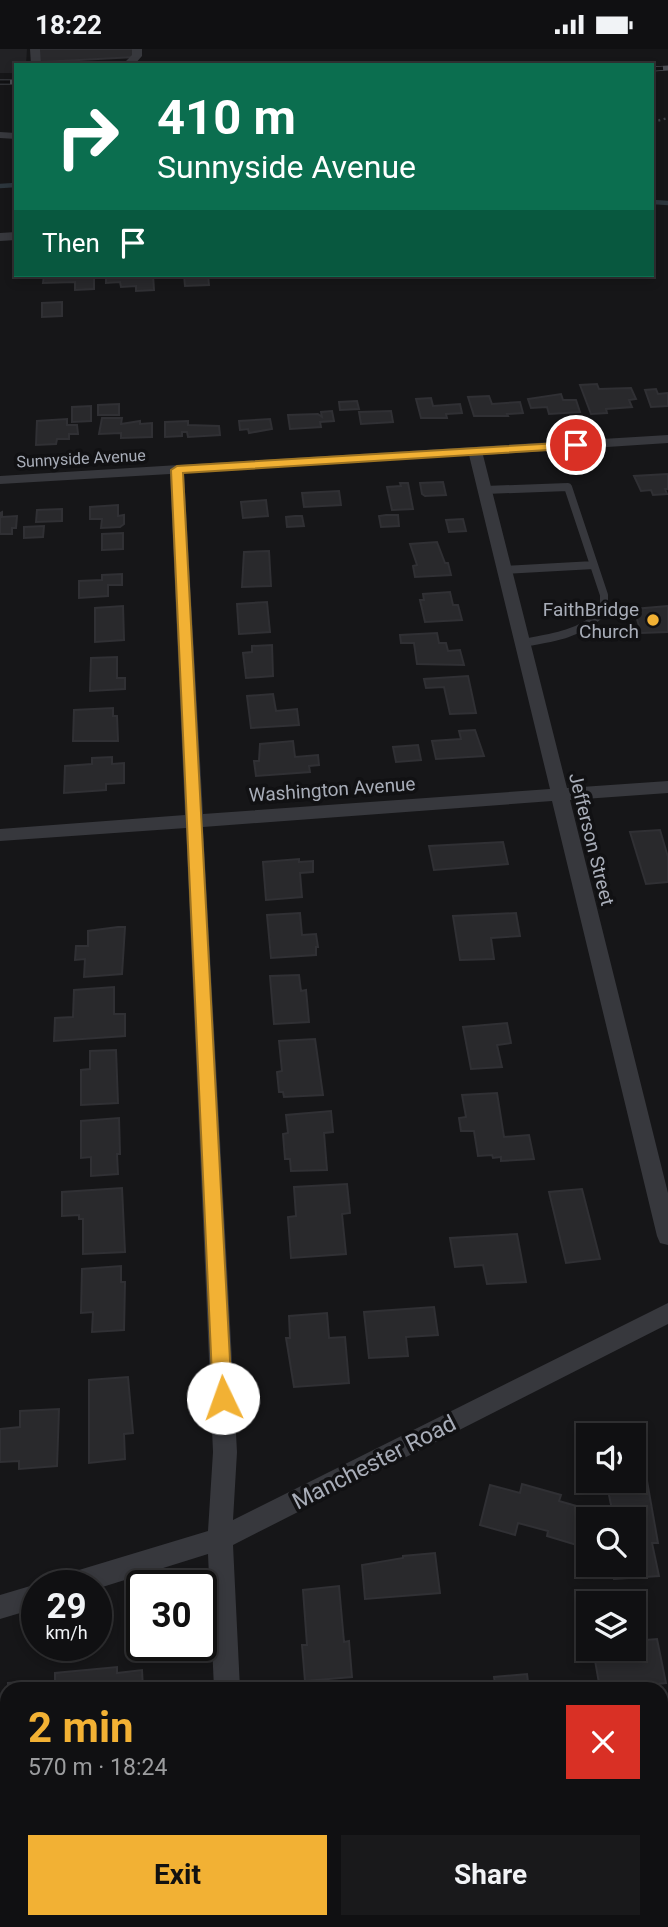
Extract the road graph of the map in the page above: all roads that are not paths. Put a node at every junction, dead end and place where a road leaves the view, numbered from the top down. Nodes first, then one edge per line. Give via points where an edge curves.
1 (668, 439) edge
2 (475, 451) junction
3 (177, 470) junction
4 (0, 480) edge
5 (485, 490) junction
6 (594, 565) junction
7 (504, 570) junction
8 (522, 643) junction
9 (668, 787) edge
10 (559, 794) junction
11 (194, 820) junction
12 (0, 835) edge
13 (668, 1236) edge
14 (668, 1313) edge
15 (220, 1539) junction
16 (112, 1572) edge
17 (21, 1600) edge
18 (0, 1607) edge
19 (227, 1682) edge

1 - 2 street, Sunnyside Avenue
2 - 3 street, Sunnyside Avenue
2 - 5 street, Jefferson Street
3 - 4 street, Sunnyside Avenue
3 - 11 street
5 - 6 lane via 568,487
5 - 7 street, Jefferson Street
6 - 7 lane
6 - 8 lane via 604,611 593,625
7 - 8 street, Jefferson Street
8 - 10 street, Jefferson Street
9 - 10 street, Washington Avenue
10 - 11 street, Washington Avenue
10 - 13 street, Jefferson Street
11 - 12 street, Washington Avenue
11 - 15 street via 225,1452
14 - 15 street, Manchester Road
15 - 16 street, Manchester Road
15 - 19 street
17 - 18 street

